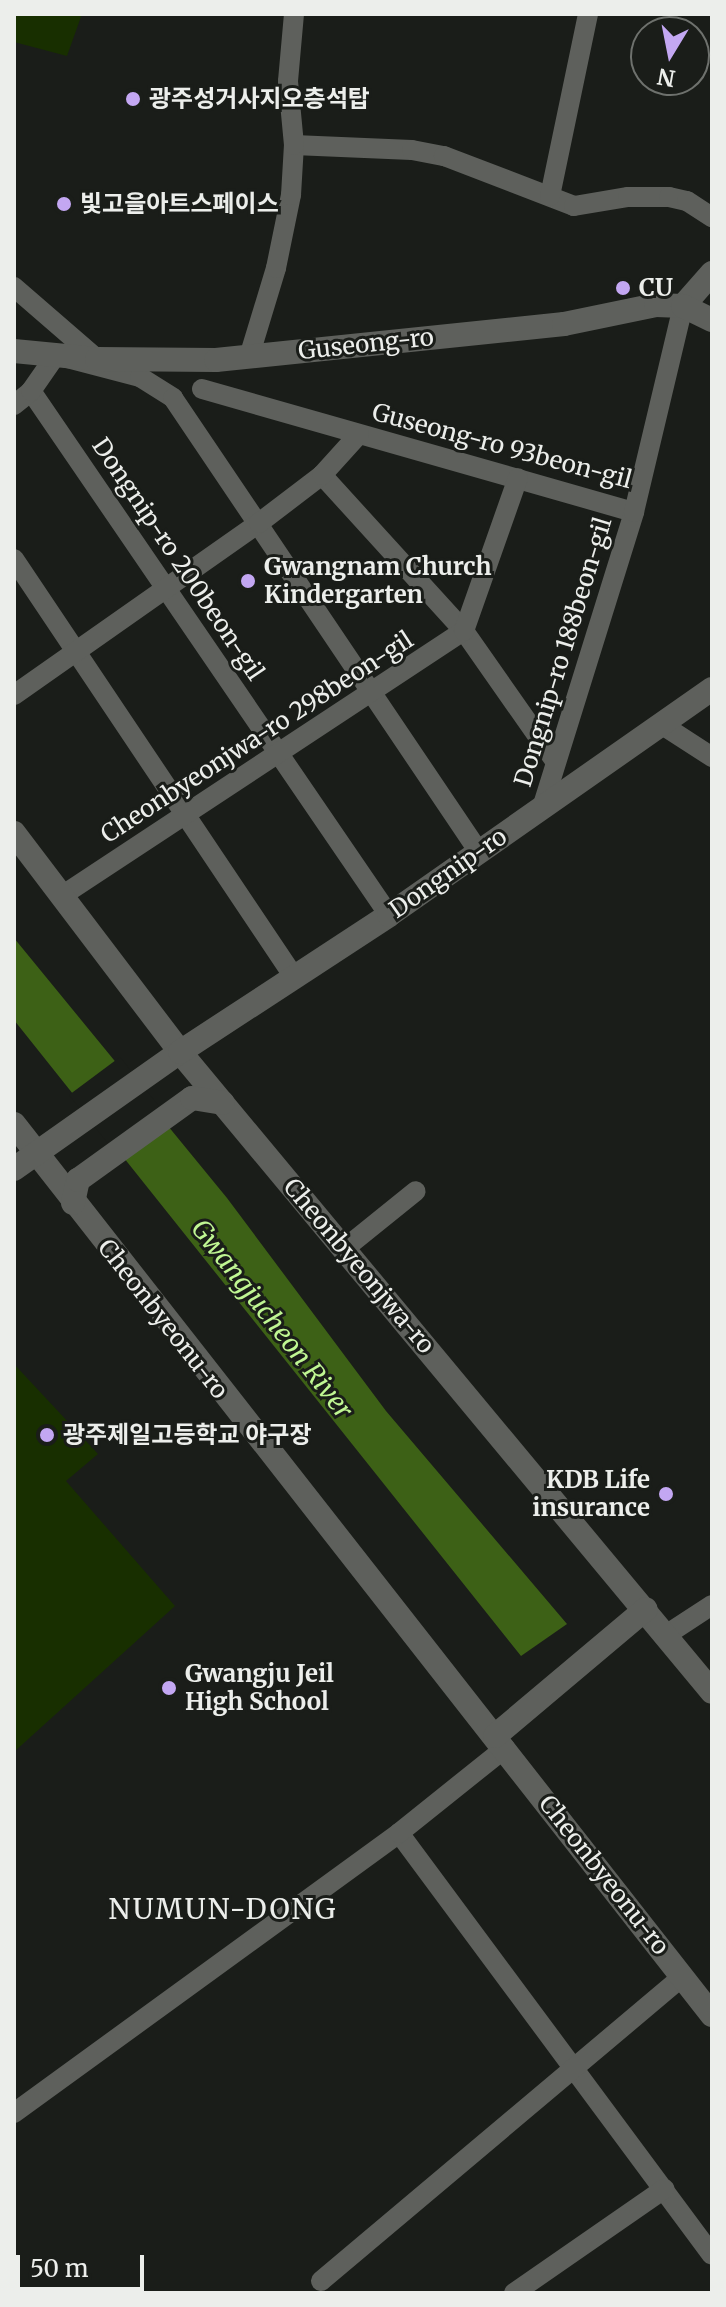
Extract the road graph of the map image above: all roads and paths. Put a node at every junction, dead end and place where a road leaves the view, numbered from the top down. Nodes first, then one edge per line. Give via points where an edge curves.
1 (294, 14) edge
2 (588, 14) edge
3 (294, 145) junction
4 (550, 196) junction
5 (712, 217) edge
6 (712, 273) edge
7 (14, 287) edge
8 (683, 306) junction
9 (712, 320) edge
10 (14, 351) edge
11 (56, 355) junction
12 (249, 357) junction
13 (97, 359) junction
14 (200, 360) junction
15 (202, 389) junction
16 (31, 391) junction
17 (14, 405) edge
18 (183, 413) junction
19 (359, 434) junction
20 (322, 475) junction
21 (518, 478) junction
22 (634, 512) junction
23 (259, 523) junction
24 (14, 559) edge
25 (165, 586) junction
26 (464, 631) junction
27 (75, 651) junction
28 (712, 689) edge
29 (373, 693) junction
30 (14, 695) edge
31 (661, 724) junction
32 (279, 754) junction
33 (712, 757) edge
34 (555, 761) junction
35 (542, 808) junction
36 (184, 817) junction
37 (14, 833) edge
38 (479, 852) junction
39 (63, 895) junction
40 (389, 915) junction
41 (294, 977) junction
42 (174, 1057) junction
43 (223, 1103) junction
44 (14, 1124) edge
45 (43, 1149) junction
46 (14, 1169) edge
47 (416, 1191) dead end
48 (76, 1192) junction
49 (344, 1249) junction
50 (712, 1605) edge
51 (646, 1609) junction
52 (666, 1635) junction
53 (712, 1692) edge
54 (500, 1742) junction
55 (399, 1833) junction
56 (682, 1977) junction
57 (712, 2015) edge
58 (573, 2068) junction
59 (14, 2113) edge
60 (664, 2189) junction
61 (712, 2255) edge
62 (321, 2281) dead end
63 (514, 2293) edge

1 - 3 street via 288,81
2 - 4 street
3 - 4 street via 444,156
3 - 12 street via 284,236
4 - 5 street via 574,206 669,197
6 - 8 street
7 - 13 street
8 - 9 street, Guseong-ro
8 - 12 street, Guseong-ro via 656,305 564,324
8 - 22 street, Guseong-ro 93beon-gil
10 - 11 street, Guseong-ro
11 - 13 street, Guseong-ro
11 - 16 street
11 - 18 street via 140,377 173,398
12 - 14 street, Guseong-ro
13 - 14 street, Guseong-ro
14 - 15 street via 205,374
15 - 18 street
15 - 19 street, Guseong-ro 93beon-gil
16 - 17 street
16 - 25 street, Dongnip-ro 200beon-gil
18 - 23 street
19 - 20 street
19 - 21 street, Guseong-ro 93beon-gil
20 - 23 street
20 - 26 street
21 - 22 street, Guseong-ro 93beon-gil
21 - 26 street
22 - 34 street, Dongnip-ro 188beon-gil
23 - 25 street
23 - 29 street
24 - 27 street
25 - 27 street
25 - 32 street, Dongnip-ro 200beon-gil
26 - 29 street, Cheonbyeonjwa-ro 298beon-gil
26 - 34 street
27 - 30 street
27 - 36 street
28 - 31 street, Dongnip-ro
29 - 32 street, Cheonbyeonjwa-ro 298beon-gil
29 - 38 street
31 - 33 street
31 - 35 street, Dongnip-ro
32 - 36 street, Cheonbyeonjwa-ro 298beon-gil
32 - 40 street, Dongnip-ro 200beon-gil
34 - 35 street, Dongnip-ro 188beon-gil
35 - 38 street, Dongnip-ro
36 - 39 street, Cheonbyeonjwa-ro 298beon-gil
36 - 41 street
37 - 39 street, Cheonbyeonjwa-ro
38 - 40 street, Dongnip-ro
39 - 42 street, Cheonbyeonjwa-ro
40 - 41 street, Dongnip-ro
41 - 42 street, Dongnip-ro
42 - 43 street, Cheonbyeonjwa-ro
42 - 45 street, Dongnip-ro
43 - 48 street via 192,1098
43 - 49 street, Cheonbyeonjwa-ro
44 - 45 street, Cheonbyeonu-ro
45 - 46 street
45 - 48 street, Cheonbyeonu-ro
47 - 49 street
48 - 54 street, Cheonbyeonu-ro
49 - 51 street, Cheonbyeonjwa-ro
50 - 52 street
51 - 52 street, Cheonbyeonjwa-ro
51 - 54 street
52 - 53 street, Cheonbyeonjwa-ro
54 - 55 street
54 - 56 street, Cheonbyeonu-ro
55 - 58 street
55 - 59 street
56 - 57 street, Cheonbyeonu-ro
56 - 58 street
58 - 60 street
58 - 62 street
60 - 61 street
60 - 63 street

